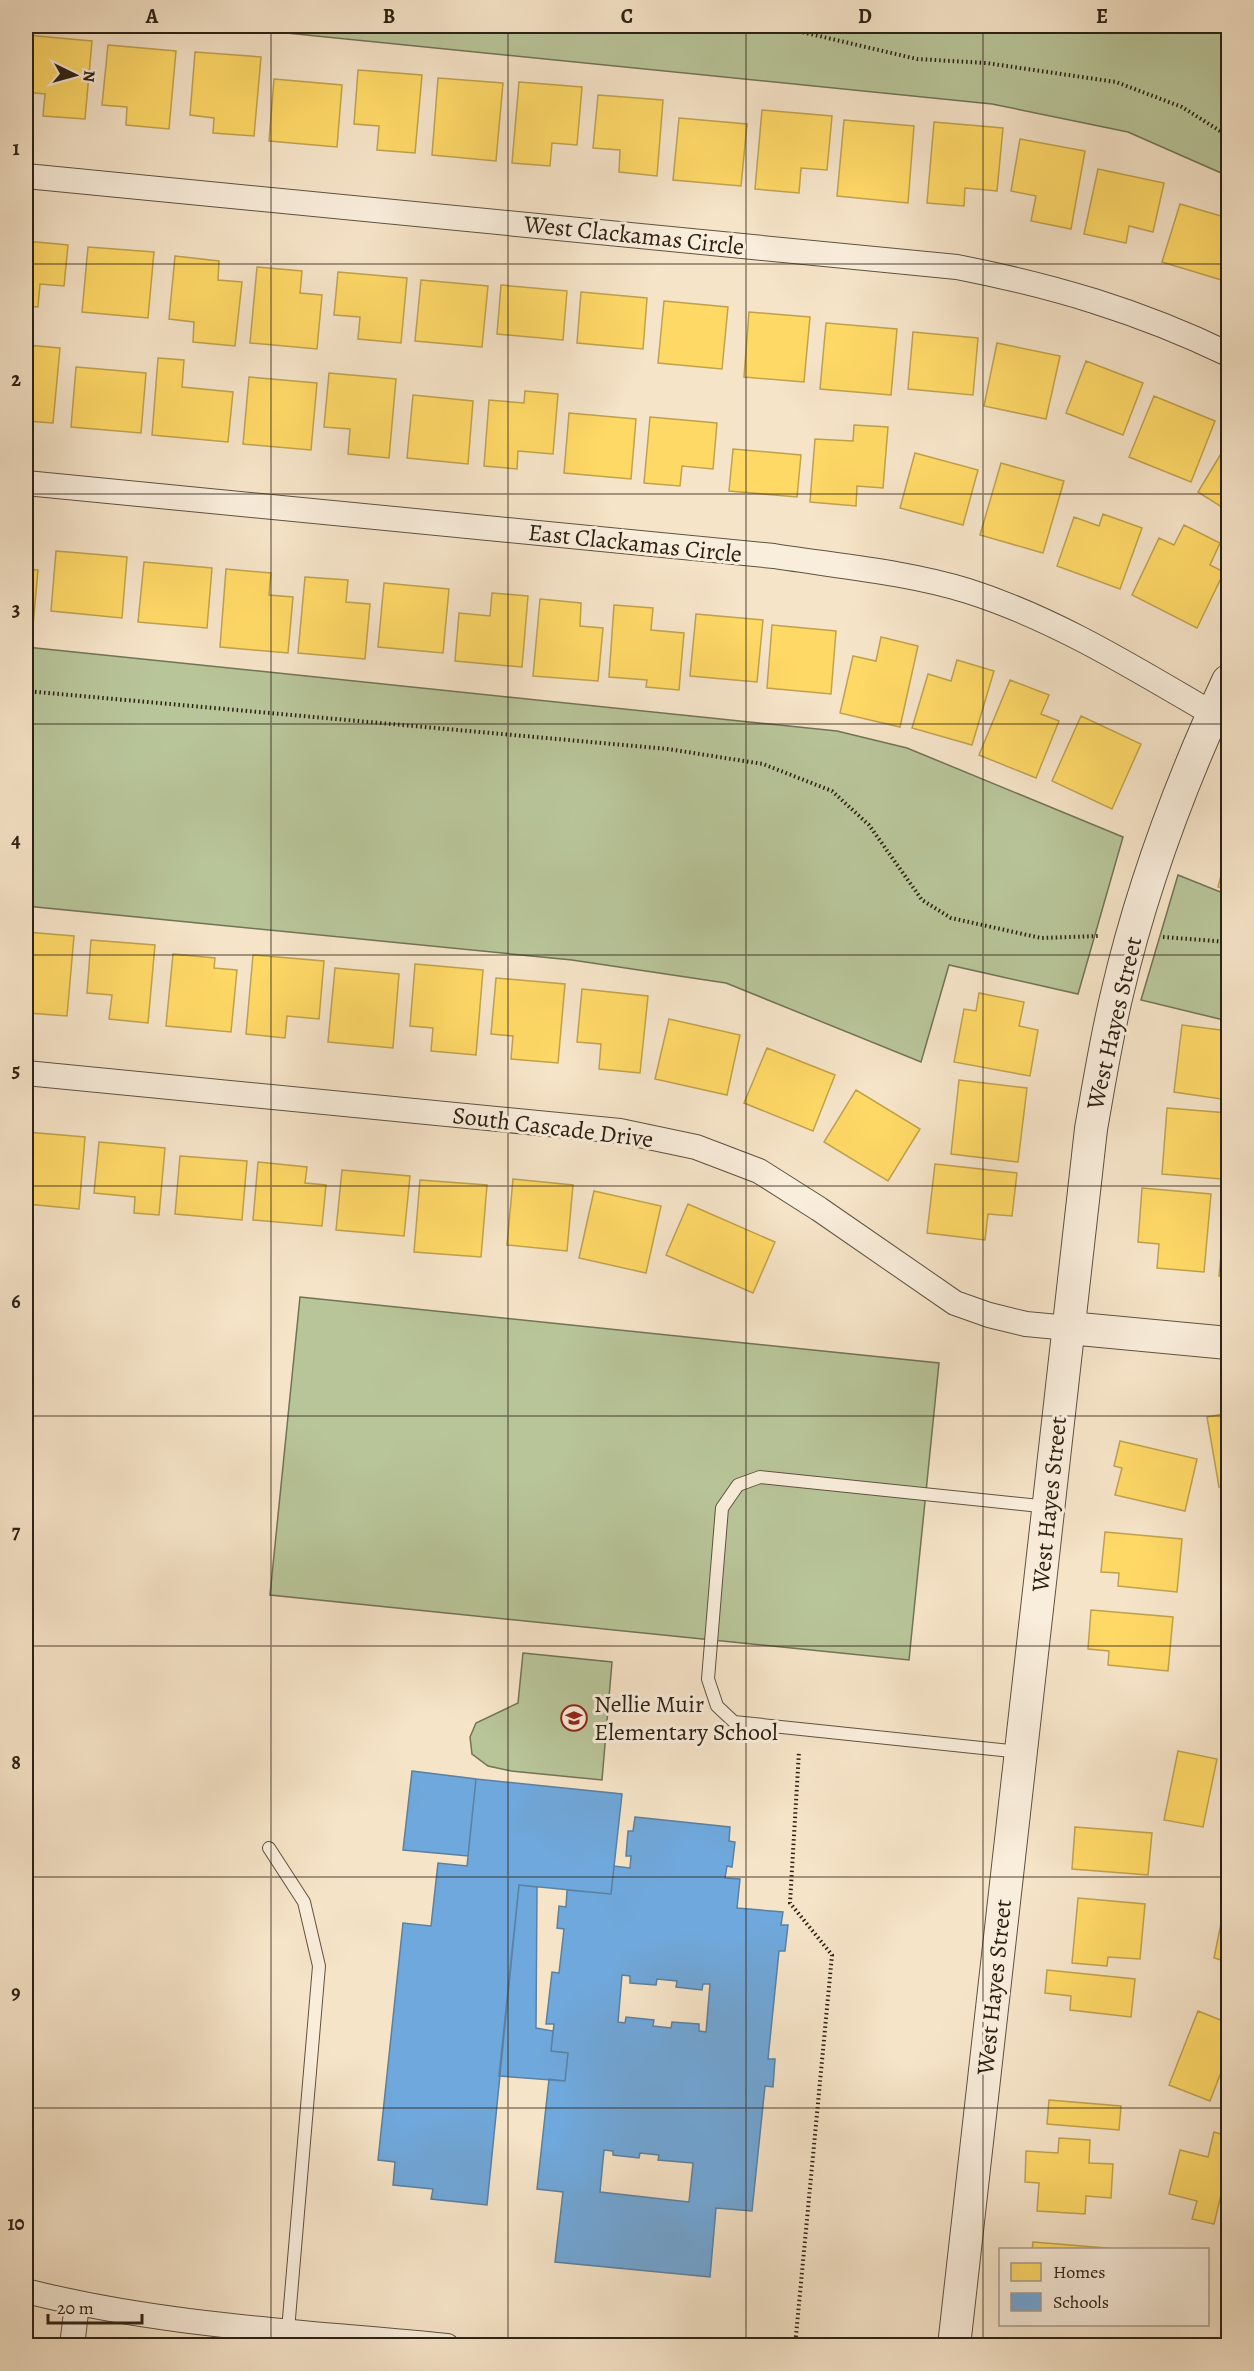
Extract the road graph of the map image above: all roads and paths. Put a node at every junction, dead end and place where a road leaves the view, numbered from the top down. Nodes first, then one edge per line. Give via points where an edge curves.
1 (695, 26) edge
2 (1228, 136) edge
3 (26, 176) edge
4 (1228, 354) edge
5 (26, 483) edge
6 (1228, 681) edge
7 (26, 691) edge
8 (1213, 714) junction
9 (1132, 936) junction
10 (1228, 942) edge
11 (26, 1073) edge
12 (1069, 1328) junction
13 (1228, 1343) edge
14 (1049, 1507) junction
15 (801, 1729) junction
16 (1021, 1752) junction
17 (269, 1848) dead end
18 (26, 2291) edge
19 (77, 2304) junction
20 (288, 2330) junction
21 (72, 2346) edge
22 (447, 2346) edge
23 (795, 2346) edge
24 (954, 2346) edge

1 - 2 path via 801,32 916,59 986,63 1116,82 1182,107
3 - 4 street, West Clackamas Circle via 957,267 1100,301
5 - 8 street, East Clackamas Circle via 774,556 885,573 967,591 1032,615 1111,654
6 - 8 street, West Hayes Street
7 - 9 path via 668,749 763,764 832,791 869,825 922,900 951,918 1041,938
8 - 9 street, West Hayes Street via 1175,806
9 - 10 path
9 - 12 street, West Hayes Street via 1091,1129
11 - 12 street, South Cascade Drive via 620,1131 696,1147 759,1171 955,1303 989,1316
12 - 13 street
12 - 14 street, West Hayes Street
14 - 15 lane via 760,1477 738,1485 722,1508 708,1679 717,1706 734,1722
14 - 16 street, West Hayes Street
15 - 16 lane
15 - 23 path via 790,1903 832,1955
16 - 24 street, West Hayes Street
17 - 20 lane via 304,1902 319,1966
18 - 19 street
19 - 20 street via 174,2319
19 - 21 street
20 - 22 street

